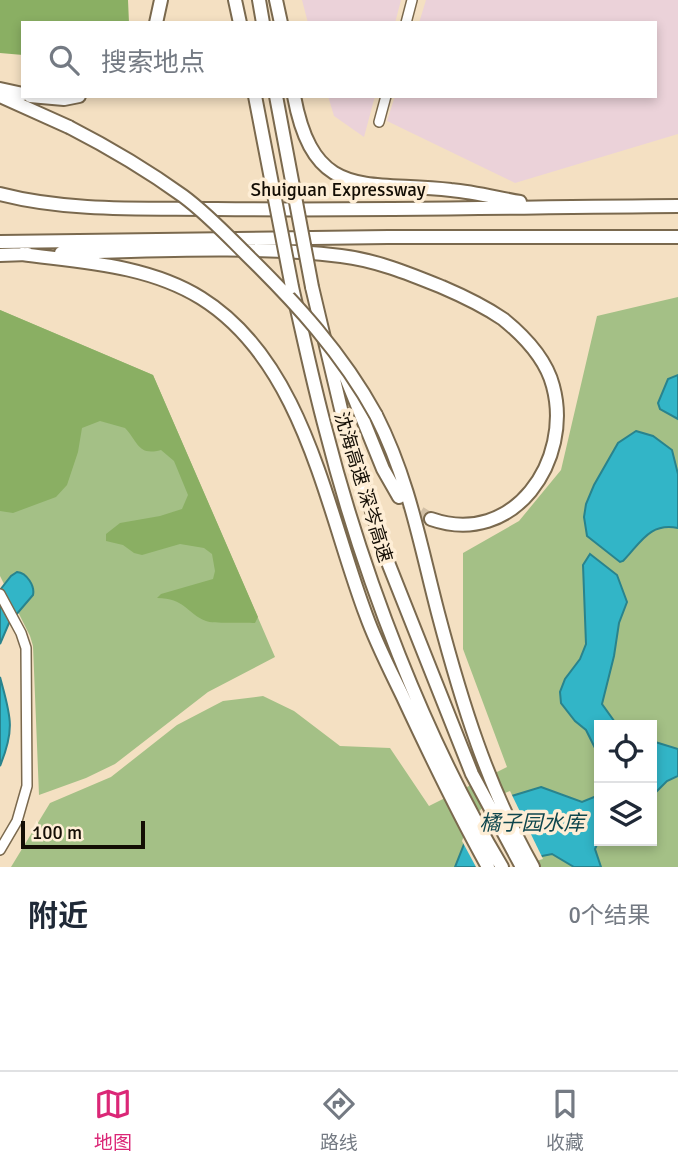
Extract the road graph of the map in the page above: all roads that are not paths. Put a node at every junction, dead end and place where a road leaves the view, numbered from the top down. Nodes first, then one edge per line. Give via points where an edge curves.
1 (161, 0) edge
2 (235, 0) edge
3 (259, 0) edge
4 (276, 0) edge
5 (412, 0) edge
6 (156, 21) edge
7 (240, 21) edge
8 (263, 21) edge
9 (281, 21) edge
10 (407, 21) edge
11 (0, 89) edge
12 (21, 94) edge
13 (0, 96) edge
14 (255, 98) edge
15 (276, 98) edge
16 (294, 98) edge
17 (385, 98) edge
18 (379, 122) dead end
19 (0, 194) edge
20 (678, 206) edge
21 (550, 207) junction
22 (678, 237) edge
23 (0, 242) edge
24 (22, 254) junction
25 (0, 255) edge
26 (313, 291) junction
27 (399, 497) tunnel mouth
28 (432, 519) tunnel mouth
29 (0, 594) edge
30 (450, 783) junction
31 (0, 850) edge
32 (488, 867) edge
33 (502, 867) edge
34 (522, 867) edge
35 (533, 867) edge

1 - 6 highway
2 - 7 highway
3 - 8 highway
4 - 9 highway
5 - 10 street
11 - 12 highway
13 - 35 highway, bridge via 68,127 160,180 209,218 270,276 351,372 403,475 486,771
14 - 30 highway, 沈海高速 深岑高速, bridge via 326,433 365,563
15 - 26 highway, 沈海高速 深岑高速, bridge
16 - 21 highway via 303,134 315,157 344,179 452,190
17 - 18 street
19 - 21 highway, Shuiguan Expressway via 57,204 155,208
20 - 21 highway, Shuiguan Expressway
22 - 23 highway
24 - 25 highway
24 - 28 highway via 223,249 341,256 413,275 486,309 523,338 547,370 557,411 552,451 533,489 503,515 467,525
24 - 30 highway via 137,272 183,288 229,319 267,362 304,435 366,616
26 - 27 highway via 377,457
26 - 34 highway, 沈海高速 深岑高速 via 345,426 389,565 472,774
29 - 31 street via 24,640 27,786 17,821
30 - 32 highway
30 - 33 highway, 沈海高速 深岑高速

